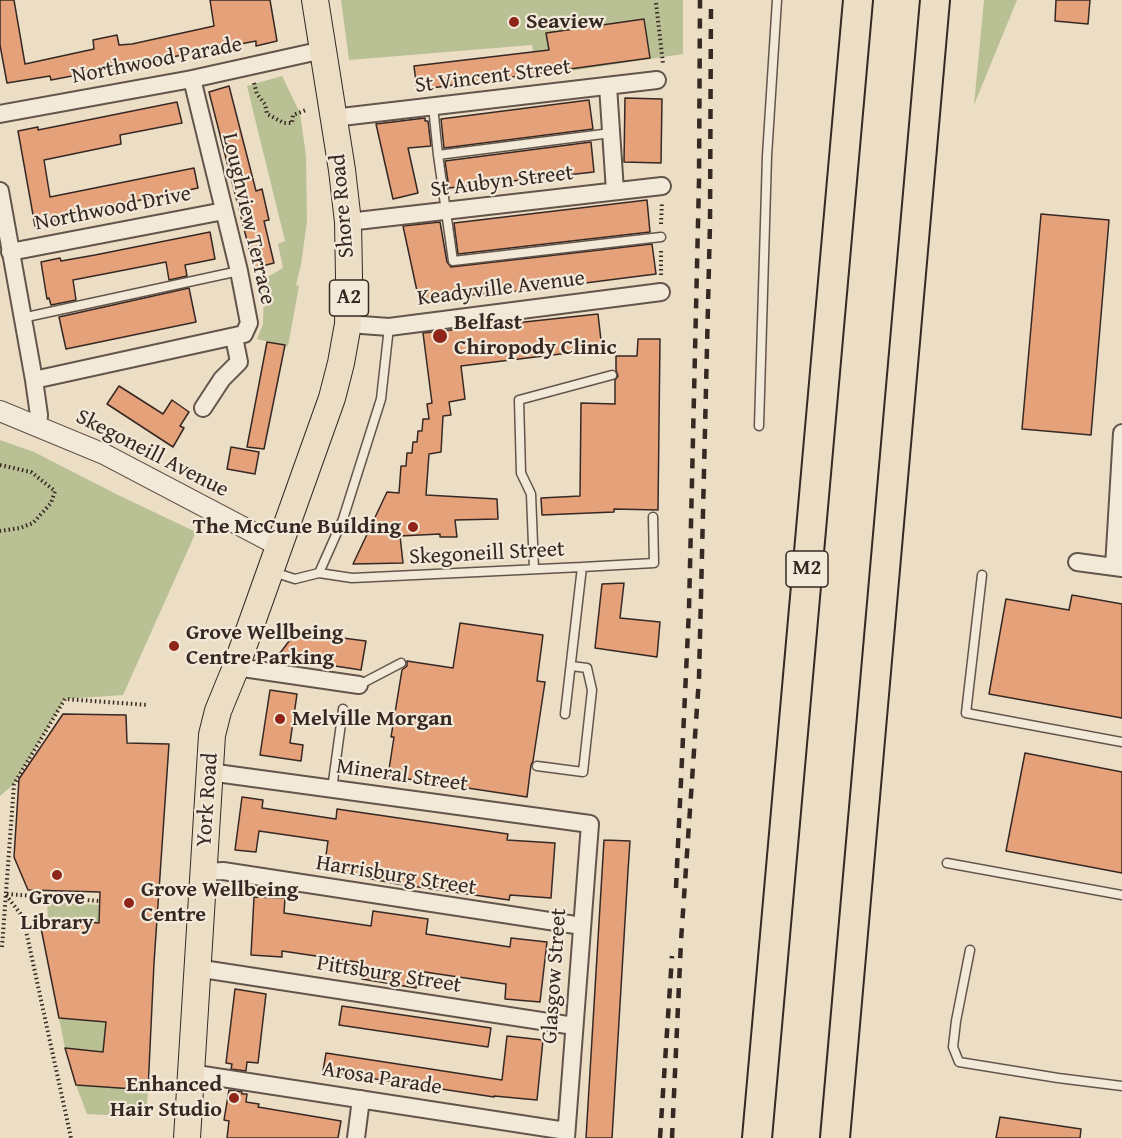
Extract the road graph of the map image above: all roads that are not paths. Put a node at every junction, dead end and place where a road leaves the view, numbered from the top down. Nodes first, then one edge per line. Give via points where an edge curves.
1 (315, 0) edge
2 (777, 0) edge
3 (858, 0) edge
4 (934, 0) edge
5 (323, 51) junction
6 (192, 79) junction
7 (657, 80) road end
8 (608, 86) junction
9 (434, 106) junction
10 (0, 114) edge
11 (333, 118) junction
12 (611, 133) junction
13 (438, 155) junction
14 (662, 186) dead end
15 (0, 191) edge
16 (615, 191) junction
17 (224, 211) junction
18 (446, 211) junction
19 (348, 222) junction
20 (661, 237) dead end
21 (8, 261) edge
22 (239, 272) junction
23 (660, 292) dead end
24 (22, 318) junction
25 (348, 324) junction
26 (388, 327) junction
27 (234, 338) junction
28 (612, 375) dead end
29 (34, 380) junction
30 (203, 408) dead end
31 (0, 411) edge
32 (759, 426) dead end
33 (38, 427) junction
34 (1122, 433) edge
35 (653, 517) dead end
36 (279, 546) junction
37 (1077, 562) dead end
38 (582, 567) junction
39 (1118, 568) edge
40 (534, 569) junction
41 (270, 571) junction
42 (319, 573) junction
43 (982, 575) dead end
44 (401, 663) dead end
45 (571, 666) junction
46 (236, 667) junction
47 (359, 685) joint
48 (343, 709) dead end
49 (565, 714) dead end
50 (1122, 742) edge
51 (537, 766) dead end
52 (209, 772) junction
53 (332, 789) junction
54 (590, 824) joint
55 (947, 862) dead end
56 (202, 872) junction
57 (1122, 896) edge
58 (582, 926) junction
59 (970, 950) dead end
60 (196, 970) junction
61 (574, 1026) junction
62 (190, 1073) junction
63 (1122, 1086) edge
64 (361, 1099) junction
65 (566, 1135) edge
66 (187, 1138) edge
67 (356, 1138) edge
68 (757, 1138) edge
69 (835, 1138) edge

1 - 5 main road, Shore Road / A2
2 - 32 lane via 767,156
3 - 68 highway, M2
4 - 69 highway
5 - 6 street, Northwood Parade
5 - 11 main road, Shore Road / A2
6 - 10 street, Northwood Parade
6 - 17 street, Loughview Terrace
7 - 8 street, St Vincent Street
8 - 9 street, St Vincent Street
8 - 12 street
9 - 11 street, St Vincent Street
9 - 13 lane
11 - 19 main road, Shore Road / A2
12 - 13 lane
12 - 16 street
13 - 18 lane
14 - 16 street, St Aubyn Street
15 - 21 street
16 - 18 street, St Aubyn Street
17 - 21 street, Northwood Drive
17 - 22 street, Loughview Terrace
18 - 19 street, St Aubyn Street
18 - 20 lane via 453,261
19 - 25 main road, Shore Road / A2
21 - 24 street
22 - 24 lane
22 - 27 street, Loughview Terrace via 249,322 244,334
23 - 26 street, Keadyville Avenue
24 - 29 street
25 - 26 street, Keadyville Avenue
25 - 36 main road, Shore Road / A2 via 332,398
26 - 42 lane via 381,399 343,519
27 - 29 street
27 - 30 street via 239,363 222,379
28 - 40 lane via 519,400 521,474 531,494
29 - 33 street
31 - 33 street, Skegoneill Avenue
33 - 36 street, Skegoneill Avenue via 104,454
34 - 39 street
35 - 38 lane via 654,563
36 - 41 main road, York Road / A2
37 - 39 street
38 - 40 lane, Skegoneill Street
38 - 45 lane, Skegoneill Street
40 - 42 lane, Skegoneill Street via 352,578
41 - 42 lane via 295,579
41 - 46 main road, York Road / A2
43 - 50 lane via 966,712
44 - 47 lane
45 - 49 lane, Skegoneill Street
45 - 51 lane via 587,668 591,690 583,772
46 - 47 street
46 - 52 main road, York Road / A2 via 215,723
48 - 53 lane
52 - 53 street, Mineral Street
52 - 56 main road, York Road / A2
53 - 54 street, Mineral Street
54 - 58 street, Glasgow Street
55 - 57 lane
56 - 58 street, Harrisburg Street
56 - 60 main road, York Road / A2
58 - 61 street, Glasgow Street
59 - 63 lane via 953,1047 959,1062
60 - 61 street, Pittsburg Street
60 - 62 main road, York Road / A2
61 - 65 street, Glasgow Street
62 - 64 street, Arosa Parade
62 - 66 main road, York Road / A2
64 - 65 street, Arosa Parade
64 - 67 street

